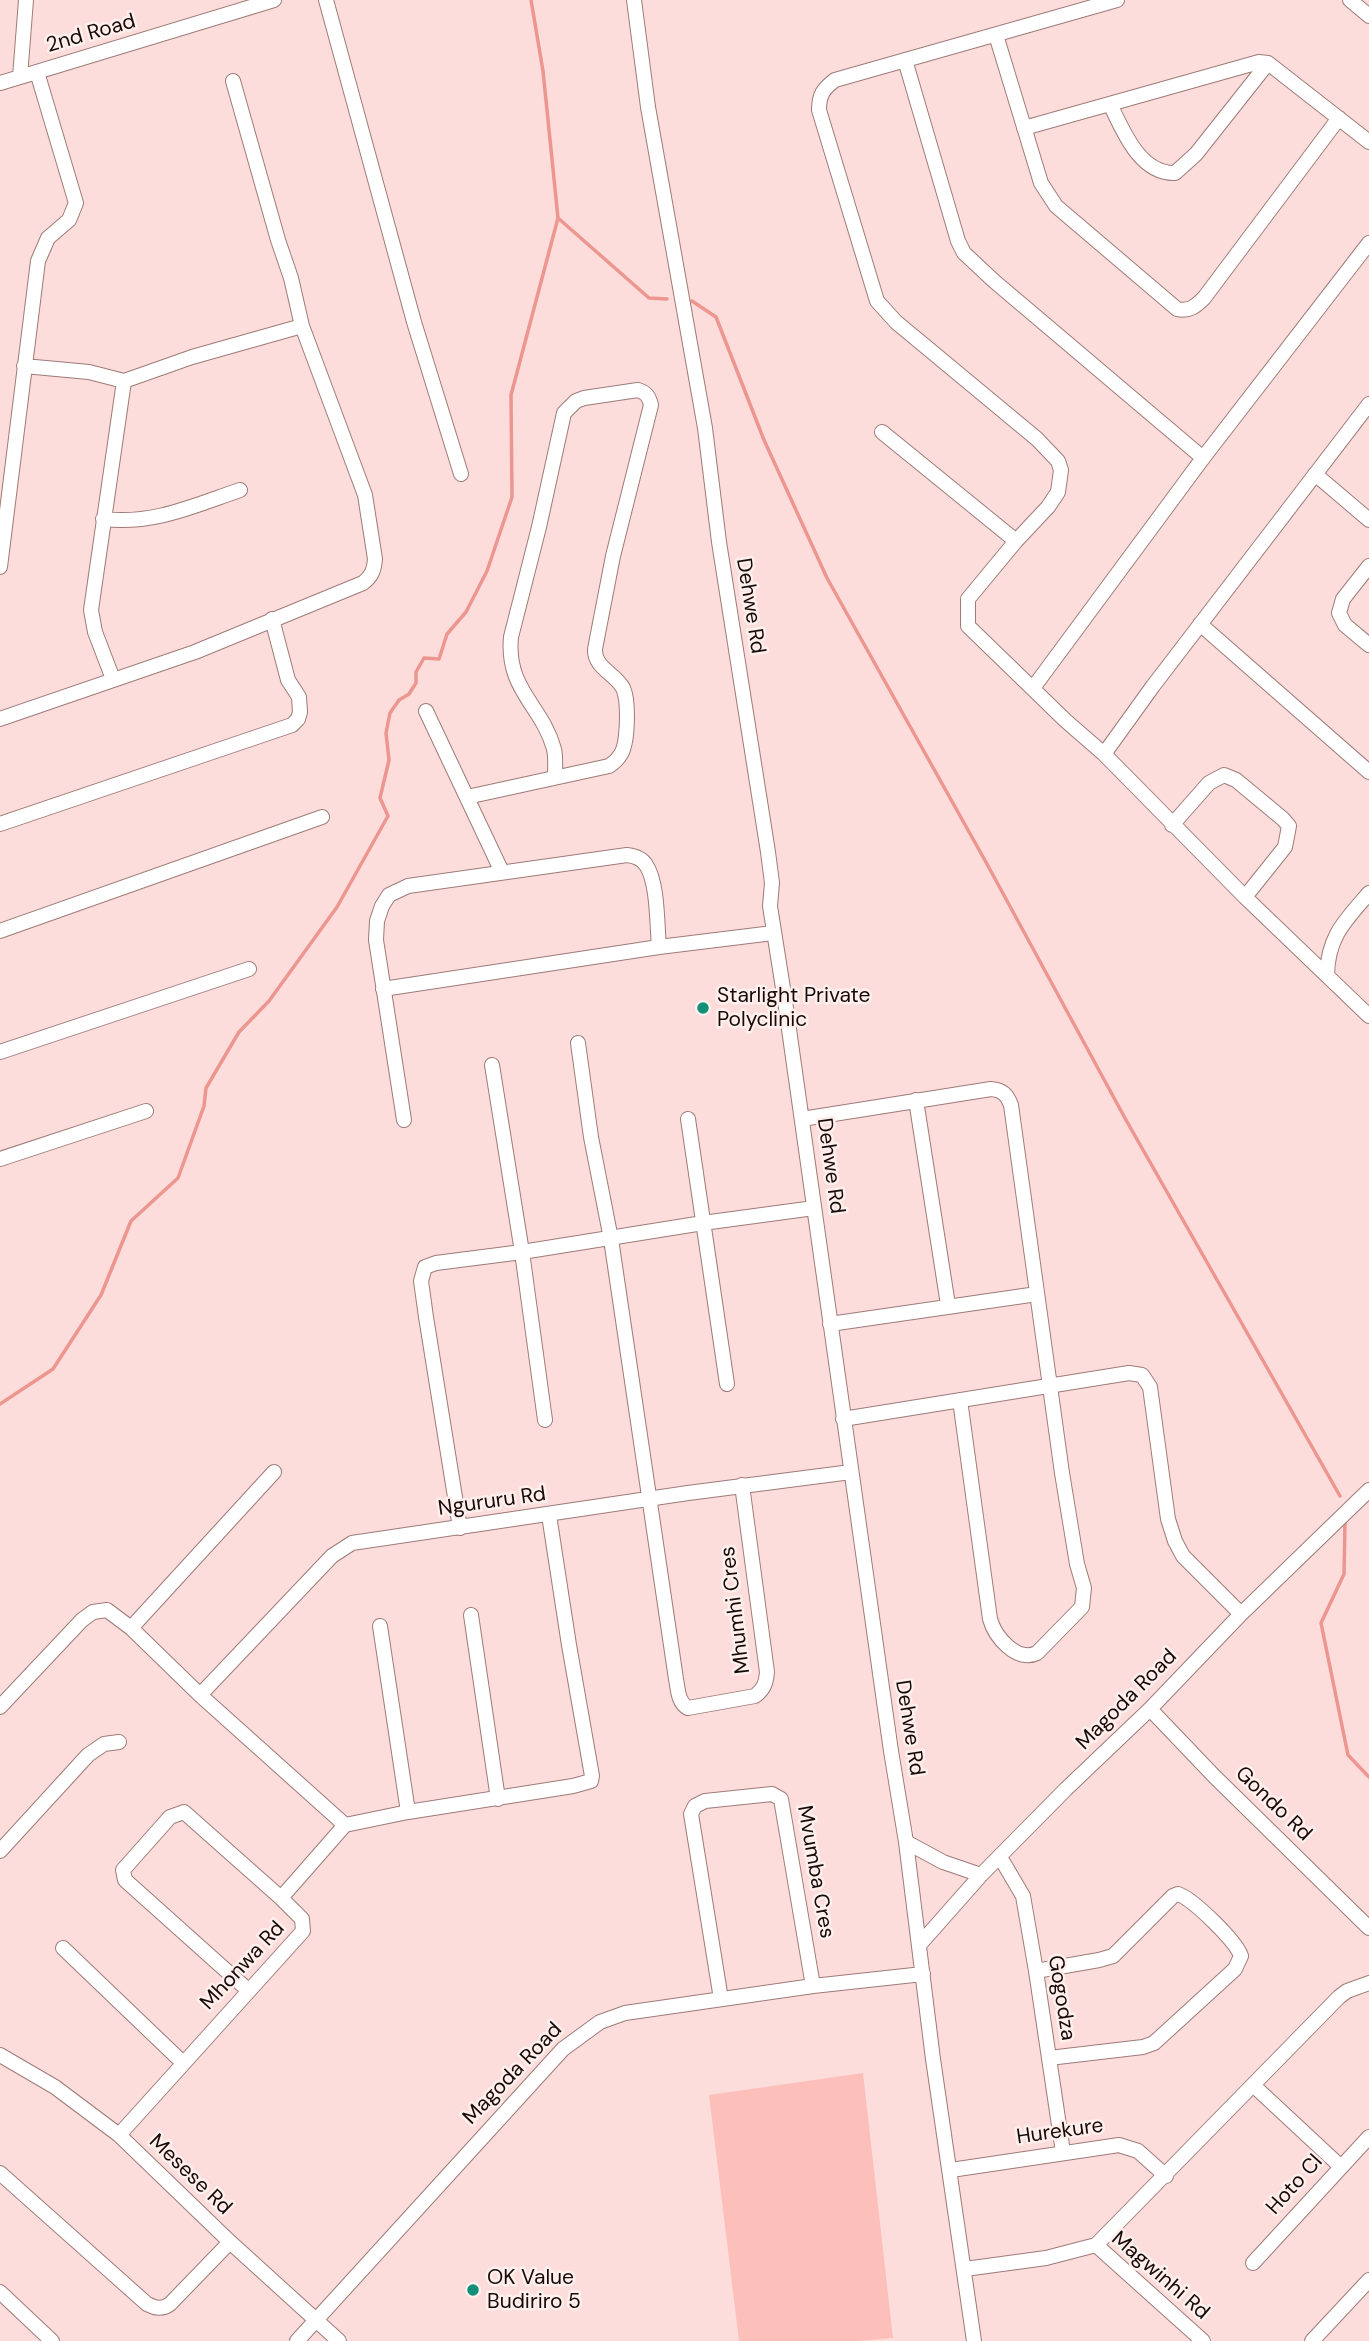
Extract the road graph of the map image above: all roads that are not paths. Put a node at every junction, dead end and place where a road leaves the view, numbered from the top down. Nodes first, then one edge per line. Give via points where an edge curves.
1 (26, 0) edge
2 (274, 0) edge
3 (326, 0) edge
4 (634, 0) edge
5 (1117, 0) edge
6 (1350, 0) edge
7 (1369, 16) edge
8 (996, 35) junction
9 (905, 60) junction
10 (1268, 62) junction
11 (37, 72) junction
12 (20, 77) junction
13 (233, 81) dead end
14 (0, 83) edge
15 (1110, 104) junction
16 (1339, 118) junction
17 (1024, 128) junction
18 (1369, 142) edge
19 (1369, 243) edge
20 (302, 326) junction
21 (24, 366) junction
22 (124, 382) junction
23 (1369, 404) edge
24 (882, 432) dead end
25 (1203, 458) junction
26 (461, 474) dead end
27 (1315, 474) junction
28 (240, 490) dead end
29 (103, 519) junction
30 (1369, 520) edge
31 (1016, 541) junction
32 (1369, 566) edge
33 (0, 567) edge
34 (272, 619) junction
35 (1200, 624) junction
36 (1369, 645) edge
37 (113, 679) junction
38 (1033, 688) junction
39 (426, 711) dead end
40 (0, 719) edge
41 (1104, 754) junction
42 (1369, 772) edge
43 (555, 776) junction
44 (467, 797) junction
45 (322, 817) dead end
46 (0, 824) edge
47 (1172, 825) junction
48 (502, 872) junction
49 (1369, 893) edge
50 (1245, 897) junction
51 (0, 931) edge
52 (773, 933) junction
53 (659, 947) junction
54 (248, 969) dead end
55 (1326, 975) junction
56 (383, 989) junction
57 (1369, 1016) edge
58 (578, 1043) dead end
59 (0, 1052) edge
60 (492, 1065) dead end
61 (916, 1100) junction
62 (146, 1111) dead end
63 (688, 1119) dead end
64 (802, 1119) junction
65 (404, 1120) dead end
66 (0, 1159) edge
67 (814, 1208) junction
68 (703, 1223) junction
69 (611, 1239) junction
70 (523, 1252) junction
71 (1037, 1294) junction
72 (948, 1305) junction
73 (830, 1324) junction
74 (727, 1384) dead end
75 (1049, 1387) junction
76 (960, 1400) junction
77 (843, 1419) junction
78 (545, 1420) dead end
79 (274, 1472) dead end
80 (851, 1472) junction
81 (742, 1485) junction
82 (1369, 1490) edge
83 (649, 1500) junction
84 (549, 1515) junction
85 (460, 1528) junction
86 (1241, 1614) junction
87 (471, 1615) dead end
88 (380, 1626) dead end
89 (131, 1628) junction
90 (200, 1695) junction
91 (0, 1707) edge
92 (1150, 1709) junction
93 (120, 1742) dead end
94 (498, 1799) junction
95 (408, 1812) junction
96 (345, 1825) junction
97 (906, 1842) junction
98 (0, 1852) edge
99 (1000, 1857) junction
100 (981, 1875) junction
101 (281, 1898) junction
102 (1369, 1928) edge
103 (920, 1944) junction
104 (64, 1948) dead end
105 (1036, 1970) junction
106 (923, 1974) junction
107 (1369, 1983) edge
108 (813, 1986) junction
109 (249, 1991) junction
110 (720, 1999) junction
111 (0, 2055) edge
112 (1049, 2058) junction
113 (183, 2062) junction
114 (1253, 2085) junction
115 (119, 2135) junction
116 (1369, 2137) edge
117 (1063, 2152) junction
118 (1340, 2166) junction
119 (951, 2170) junction
120 (0, 2173) edge
121 (1166, 2176) junction
122 (230, 2242) junction
123 (1096, 2245) junction
124 (1253, 2263) dead end
125 (965, 2269) junction
126 (1369, 2280) edge
127 (0, 2292) edge
128 (317, 2320) junction
129 (1193, 2338) edge
130 (52, 2341) edge
131 (298, 2341) edge
132 (339, 2341) edge
133 (974, 2341) edge
134 (1312, 2341) edge

1 - 12 street
2 - 11 street, 2nd Road
3 - 26 street via 414,322
4 - 52 street, Dehwe Rd via 648,107 705,428 768,852
5 - 8 street
6 - 7 street
8 - 9 street
8 - 17 street
9 - 25 street via 960,247
9 - 31 street via 835,80 819,98 819,110 877,301 1058,461 1058,492
10 - 15 street
10 - 15 street via 1196,154 1175,173 1165,173 1143,158
10 - 16 street
11 - 12 street, 2nd Road
11 - 21 street via 76,203 69,220 41,249
12 - 14 street, 2nd Road
13 - 20 street
15 - 17 street
16 - 17 street via 1204,298 1184,311 1165,300 1056,206 1041,183
16 - 18 street
19 - 25 street
20 - 22 street via 191,357
20 - 34 street via 365,495 374,569 363,583
21 - 22 street via 89,372
21 - 33 street
22 - 29 street
23 - 27 street
24 - 31 street
25 - 38 street
27 - 30 street
27 - 35 street
28 - 29 street via 148,519
29 - 37 street via 90,610
31 - 38 street via 968,599 967,620 974,634
32 - 36 street via 1343,600 1339,613 1345,625
34 - 37 street via 195,652
34 - 46 street via 288,680 299,697 300,712 292,725
35 - 41 street
35 - 42 street
37 - 40 street
38 - 41 street
39 - 44 street
41 - 47 street
43 - 43 street via 609,766 620,756 625,742 624,689 596,659 595,649 651,405 645,392 638,390 584,398 564,414 511,637 514,673 553,747
43 - 44 street
44 - 48 street
45 - 51 street
47 - 50 street
47 - 50 street via 1209,783 1224,775 1283,819 1289,826 1285,847
48 - 53 street via 635,856 648,866 652,879
48 - 56 street via 408,886 389,895 377,921
49 - 55 street via 1332,941
50 - 55 street
52 - 53 street
52 - 64 street, Dehwe Rd
53 - 56 street
54 - 59 street
55 - 57 street
56 - 65 street
58 - 69 street
60 - 70 street
61 - 64 street
61 - 71 street via 991,1089 1008,1097
61 - 72 street
62 - 66 street
63 - 68 street
64 - 67 street, Dehwe Rd
67 - 68 street
67 - 73 street, Dehwe Rd
68 - 69 street
68 - 74 street
69 - 70 street
69 - 83 street
70 - 78 street
70 - 85 street via 436,1263 422,1273
71 - 72 street
71 - 75 street
72 - 73 street
73 - 77 street, Dehwe Rd
75 - 76 street
75 - 76 street via 1084,1596 1082,1607 1070,1621 1030,1657 1015,1652 992,1628
75 - 86 street via 1129,1373 1146,1380 1175,1541 1183,1556
76 - 77 street
77 - 80 street, Dehwe Rd
79 - 89 street
80 - 81 street, Ngururu Rd
80 - 97 street, Dehwe Rd
81 - 83 street, Ngururu Rd
81 - 83 street, Mhumhi Cres via 766,1683 755,1696 688,1708 683,1706 676,1679
82 - 86 street, Magoda Road
83 - 84 street, Ngururu Rd
84 - 85 street, Ngururu Rd
84 - 94 street via 592,1776 586,1784
85 - 90 street, Ngururu Rd via 342,1548
86 - 92 street, Magoda Road
87 - 94 street
88 - 95 street
89 - 90 street
89 - 91 street via 107,1610 90,1614
90 - 96 street
92 - 99 street, Magoda Road
92 - 102 street, Gondo Rd
93 - 98 street via 104,1744 88,1755
94 - 95 street
95 - 96 street
96 - 101 street, Mhonwa Rd
97 - 100 street
97 - 103 street, Dehwe Rd
99 - 100 street, Magoda Road
99 - 105 street, Gogodza via 1023,1896
100 - 103 street, Magoda Road
101 - 109 street, Mhonwa Rd via 302,1919 303,1931
101 - 109 street via 184,1812 170,1816 123,1870 125,1880
103 - 106 street, Dehwe Rd
104 - 113 street
105 - 112 street, Gogodza
105 - 112 street via 1113,1955 1178,1894 1235,1944 1241,1956 1235,1969 1154,2043
106 - 108 street, Magoda Road
106 - 119 street, Dehwe Rd
107 - 114 street via 1339,1997
108 - 110 street, Magoda Road
108 - 110 street, Mvumba Cres via 781,1799 772,1794 705,1801 691,1814
109 - 113 street, Mhonwa Rd
110 - 128 street, Magoda Road via 625,2013 584,2032 563,2049
111 - 115 street, Mesese Rd via 55,2087
112 - 117 street, Gogodza
113 - 115 street, Mhonwa Rd
114 - 118 street
114 - 121 street
115 - 122 street, Mesese Rd
116 - 118 street, Hoto Cl
117 - 119 street, Hurekure
117 - 121 street, Hurekure via 1126,2145
118 - 124 street, Hoto Cl
119 - 125 street, Dehwe Rd
120 - 122 street via 157,2308 170,2304
121 - 123 street
122 - 128 street, Mesese Rd
123 - 125 street, Magwinhi Rd via 1046,2258
123 - 129 street, Magwinhi Rd
125 - 133 street, Dehwe Rd
126 - 134 street
127 - 130 street
128 - 131 street, Magoda Road
128 - 132 street, Mesese Rd

